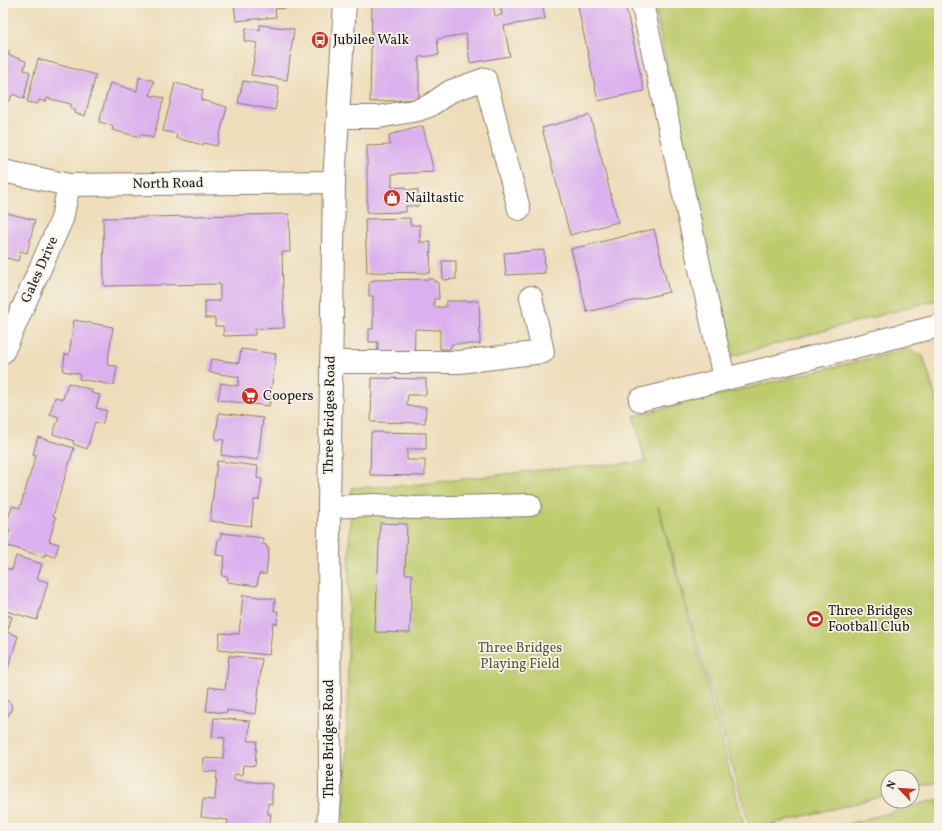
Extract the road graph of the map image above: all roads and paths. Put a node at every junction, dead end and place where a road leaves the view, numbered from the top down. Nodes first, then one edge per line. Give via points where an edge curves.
1 (346, 3) edge
2 (642, 3) edge
3 (340, 117) junction
4 (3, 171) edge
5 (334, 182) junction
6 (69, 185) junction
7 (519, 209) dead end
8 (532, 297) dead end
9 (939, 326) edge
10 (3, 352) edge
11 (331, 362) junction
12 (724, 378) junction
13 (640, 400) dead end
14 (530, 505) dead end
15 (329, 507) junction
16 (328, 828) edge

1 - 3 street, Three Bridges Road
2 - 12 street
3 - 5 street, Three Bridges Road
3 - 7 street via 378,117 418,110 429,106 451,91 485,80
4 - 6 street, North Road
5 - 6 street, North Road
5 - 11 street, Three Bridges Road
6 - 10 street, Gales Drive via 62,219
8 - 11 street via 542,352 459,362
9 - 12 street
11 - 15 street, Three Bridges Road
12 - 13 street
14 - 15 street
15 - 16 street, Three Bridges Road

